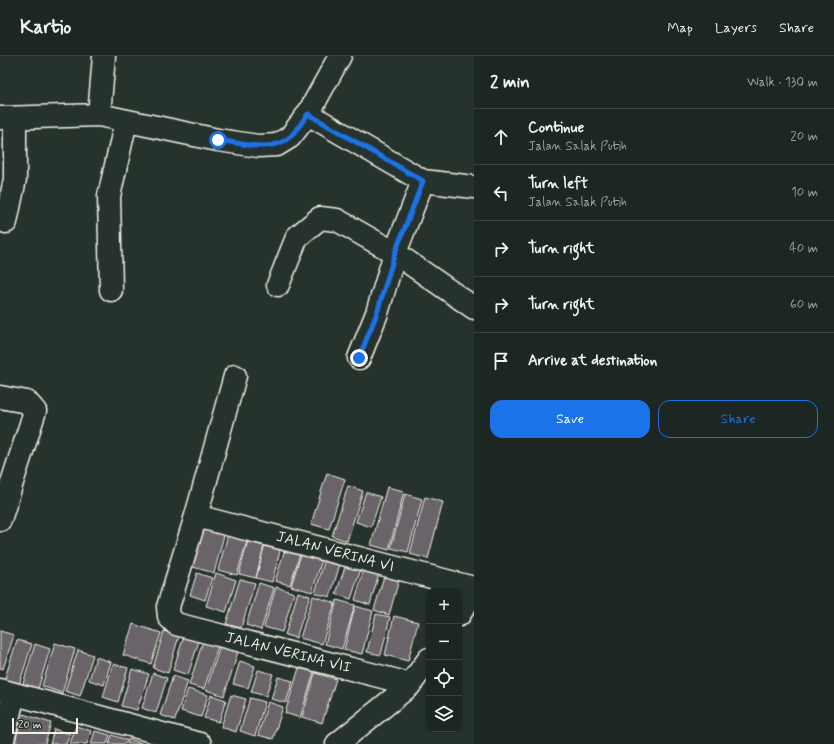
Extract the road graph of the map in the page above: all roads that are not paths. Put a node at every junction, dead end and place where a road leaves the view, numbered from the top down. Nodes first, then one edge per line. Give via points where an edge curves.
1 (104, 56) edge
2 (340, 56) edge
3 (308, 114) junction
4 (99, 115) junction
5 (8, 118) edge
6 (126, 121) junction
7 (423, 181) junction
8 (474, 187) edge
9 (6, 222) dead end
10 (395, 253) junction
11 (278, 285) dead end
12 (111, 290) dead end
13 (474, 308) edge
14 (359, 358) dead end
15 (235, 376) dead end
16 (0, 396) edge
17 (196, 516) junction
18 (0, 520) edge
19 (474, 589) edge
20 (462, 610) edge
21 (428, 660) edge
22 (409, 686) junction
23 (7, 692) edge
24 (2, 744) edge
25 (200, 744) edge
26 (337, 744) edge

1 - 4 street
2 - 3 street
3 - 6 street via 290,137 277,145 258,146
3 - 7 street
4 - 5 street
4 - 6 street
5 - 9 street via 15,179
6 - 12 street via 109,196
7 - 8 street
7 - 10 street
10 - 11 street via 337,220 320,218 297,237
10 - 13 street
10 - 14 street via 377,313
15 - 17 street
16 - 18 street via 27,402 35,411
17 - 19 street, JALAN VERINA VI
17 - 22 street, JALAN VERINA VII via 168,607 170,617 176,624 398,681
19 - 20 street
21 - 22 street
22 - 26 street
23 - 24 street
23 - 25 street

